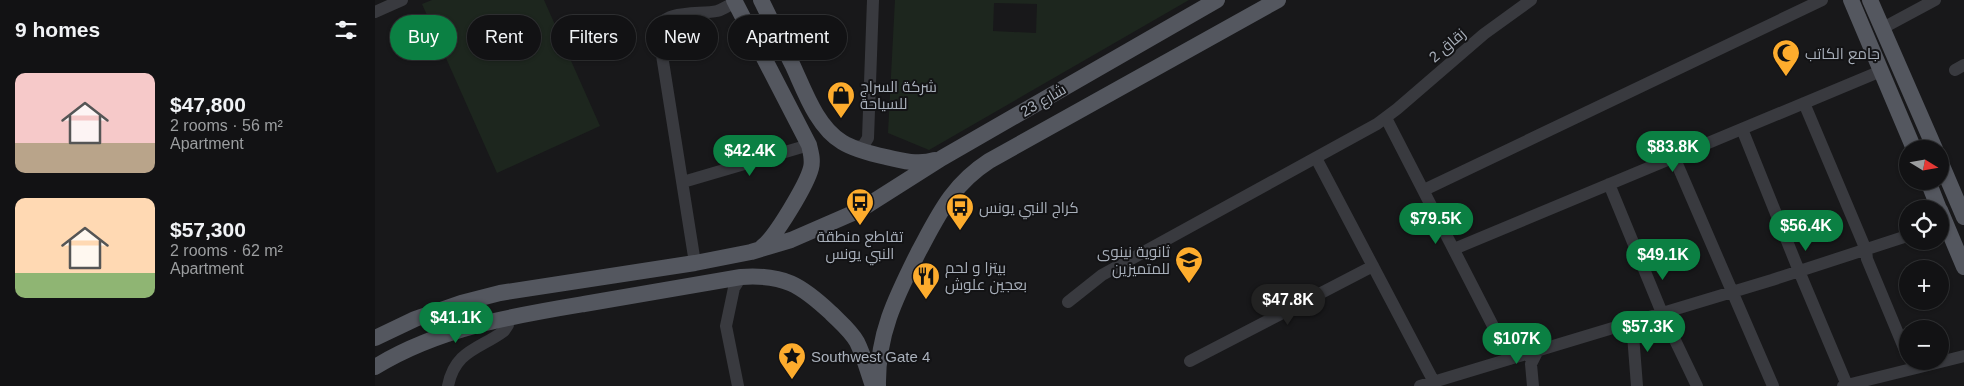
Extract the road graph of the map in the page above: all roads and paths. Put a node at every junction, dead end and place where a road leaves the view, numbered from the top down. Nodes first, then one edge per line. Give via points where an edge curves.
1 (402, 0) edge
2 (761, 0) edge
3 (873, 0) edge
4 (1217, 0) edge
5 (1278, 0) edge
6 (1531, 0) edge
7 (1822, 0) edge
8 (1851, 0) edge
9 (1869, 0) edge
10 (1935, 0) edge
11 (735, 1) edge
12 (375, 12) edge
13 (1881, 29) junction
14 (1881, 71) junction
15 (1804, 103) junction
16 (1387, 118) junction
17 (1742, 129) junction
18 (1910, 140) edge
19 (1931, 140) edge
20 (809, 145) junction
21 (852, 147) junction
22 (1674, 157) junction
23 (942, 158) junction
24 (1316, 158) junction
25 (1949, 174) edge
26 (683, 182) junction
27 (1609, 184) junction
28 (1958, 186) edge
29 (1424, 190) junction
30 (1964, 218) edge
31 (1949, 234) edge
32 (1899, 239) edge
33 (1454, 249) junction
34 (1866, 250) junction
35 (751, 252) junction
36 (695, 262) junction
37 (1373, 266) junction
38 (1964, 267) edge
39 (1799, 271) junction
40 (741, 277) junction
41 (1734, 291) junction
42 (500, 293) junction
43 (1068, 302) dead end
44 (1662, 313) junction
45 (508, 317) junction
46 (1632, 322) junction
47 (1899, 336) edge
48 (375, 338) edge
49 (1538, 350) junction
50 (1964, 356) edge
51 (1510, 359) junction
52 (1949, 359) edge
53 (1191, 361) dead end
54 (375, 367) edge
55 (1899, 369) edge
56 (1453, 381) edge
57 (1434, 382) junction
58 (449, 386) edge
59 (738, 386) edge
60 (873, 386) edge
61 (878, 386) edge
62 (1419, 386) edge
63 (1533, 386) edge
64 (1637, 386) edge
65 (1697, 386) edge
66 (1773, 386) edge
67 (1845, 386) edge

1 - 12 street
2 - 21 main road via 822,122 842,142
3 - 21 street via 868,138 863,146
4 - 23 main road, شارع 23
5 - 61 main road, شارع 23 via 989,161 965,178 943,206 897,294 884,329
6 - 16 street, زقاق 2 via 1484,34
7 - 29 street
8 - 14 main road
9 - 13 main road
10 - 13 street
11 - 20 main road
11 - 26 street via 715,11 672,16 659,24
13 - 19 main road
14 - 15 street
14 - 18 main road
15 - 17 street
15 - 34 street
16 - 24 street, زقاق 2
16 - 29 street
17 - 22 street
17 - 39 street
20 - 26 street
20 - 35 main road via 811,168 781,224 767,244
21 - 23 main road via 911,162
22 - 27 street
22 - 41 street
23 - 35 main road, شارع 23 via 845,218
24 - 37 street
24 - 43 street, زقاق 2 via 1102,275
25 - 28 main road
26 - 36 street
27 - 33 street
27 - 44 street
28 - 30 main road
29 - 33 street
31 - 38 main road
32 - 34 street
33 - 51 street
34 - 39 street
34 - 47 street
35 - 36 main road, شارع 23
36 - 42 main road, شارع 23
37 - 53 street
37 - 57 street
39 - 41 street
39 - 67 street
40 - 45 main road
40 - 59 street via 725,326
40 - 60 main road via 765,276 785,280 816,299 857,342
41 - 44 street
41 - 66 street
42 - 45 main road
42 - 48 main road, شارع 23 via 429,314
44 - 46 street
44 - 65 street
45 - 54 main road via 431,340
45 - 58 street via 504,331 463,356 453,371
46 - 49 street
46 - 64 street
49 - 51 street
49 - 63 street via 1531,364
50 - 52 street
51 - 56 street
55 - 67 street
56 - 57 street
57 - 62 street

